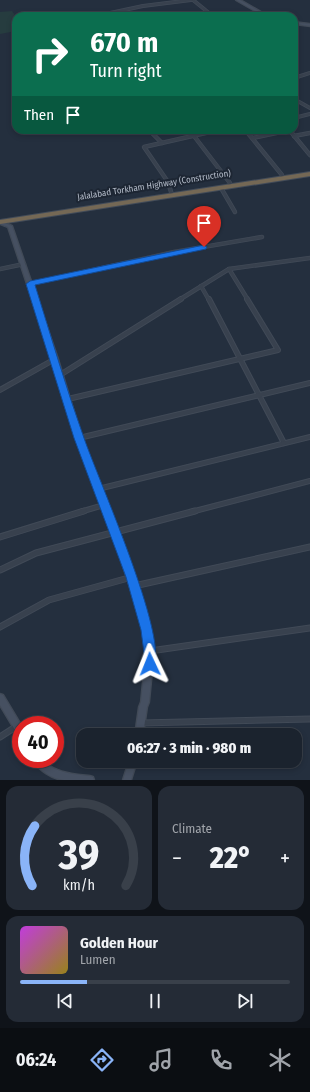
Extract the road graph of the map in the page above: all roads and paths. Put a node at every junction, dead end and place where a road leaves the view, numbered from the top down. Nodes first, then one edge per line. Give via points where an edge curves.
1 (155, 0) edge
2 (192, 0) edge
3 (238, 0) edge
4 (158, 4) junction
5 (117, 12) edge
6 (207, 12) edge
7 (259, 12) edge
8 (298, 23) edge
9 (310, 25) edge
10 (310, 73) edge
11 (298, 77) edge
12 (298, 101) edge
13 (310, 108) edge
14 (310, 114) edge
15 (298, 117) edge
16 (310, 132) edge
17 (152, 134) edge
18 (200, 134) edge
19 (250, 134) edge
20 (271, 134) edge
21 (194, 136) junction
22 (294, 136) joint
23 (253, 138) junction
24 (162, 143) junction
25 (310, 155) edge
26 (308, 172) edge
27 (282, 177) junction
28 (230, 184) junction
29 (221, 188) junction
30 (172, 193) junction
31 (235, 212) dead end
32 (0, 218) edge
33 (17, 219) junction
34 (0, 222) edge
35 (10, 226) junction
36 (262, 237) dead end
37 (310, 258) edge
38 (24, 264) junction
39 (0, 269) edge
40 (230, 269) junction
41 (30, 284) junction
42 (201, 286) junction
43 (55, 358) junction
44 (241, 358) junction
45 (60, 375) junction
46 (310, 383) edge
47 (0, 390) edge
48 (260, 396) junction
49 (68, 399) junction
50 (310, 437) edge
51 (79, 438) junction
52 (284, 444) junction
53 (310, 481) edge
54 (98, 489) junction
55 (104, 505) junction
56 (116, 532) junction
57 (0, 537) edge
58 (310, 547) edge
59 (0, 570) edge
60 (132, 577) junction
61 (134, 586) junction
62 (0, 628) edge
63 (310, 628) edge
64 (150, 651) junction
65 (0, 698) edge
66 (12, 718) edge
67 (310, 719) edge
68 (141, 723) junction
69 (140, 728) edge
70 (12, 732) edge
71 (0, 738) edge
72 (45, 768) edge
73 (131, 768) edge
74 (63, 778) edge
75 (90, 780) edge
76 (128, 780) edge

1 - 4 street
2 - 4 street
2 - 6 street
3 - 7 street
4 - 5 street
8 - 9 street
10 - 11 street
12 - 13 street
14 - 15 street
16 - 22 street
17 - 24 street
18 - 21 street
19 - 23 street
20 - 23 street
21 - 24 street
21 - 28 street
22 - 25 street
23 - 27 street
24 - 30 street via 144,147 168,182
26 - 27 highway
26 - 27 highway
27 - 28 highway
28 - 29 highway
28 - 30 highway, Jalalabad Torkham Highway (Construction)
29 - 30 highway
29 - 31 street
30 - 32 highway, Jalalabad Torkham Highway (Construction)
30 - 33 highway
33 - 34 highway
33 - 35 street
34 - 35 street
35 - 38 street
36 - 41 street via 174,252
37 - 40 street
38 - 39 street
38 - 41 street
40 - 42 street
40 - 44 street via 278,350
41 - 43 street
42 - 44 street
42 - 45 street
43 - 45 street
43 - 47 street
44 - 48 street
44 - 49 street
45 - 49 street
46 - 48 street
48 - 51 street
48 - 52 street
49 - 51 street
50 - 52 street
51 - 54 street
52 - 54 street
53 - 56 street
54 - 55 street
55 - 56 street
55 - 57 street
56 - 59 street via 36,553
56 - 60 street
58 - 61 street
60 - 61 street
60 - 62 street via 49,600
61 - 64 street via 147,630
63 - 64 street
64 - 68 street via 146,702
65 - 66 street
67 - 68 street
68 - 69 street
70 - 71 street
72 - 74 street
73 - 76 street
74 - 75 street

